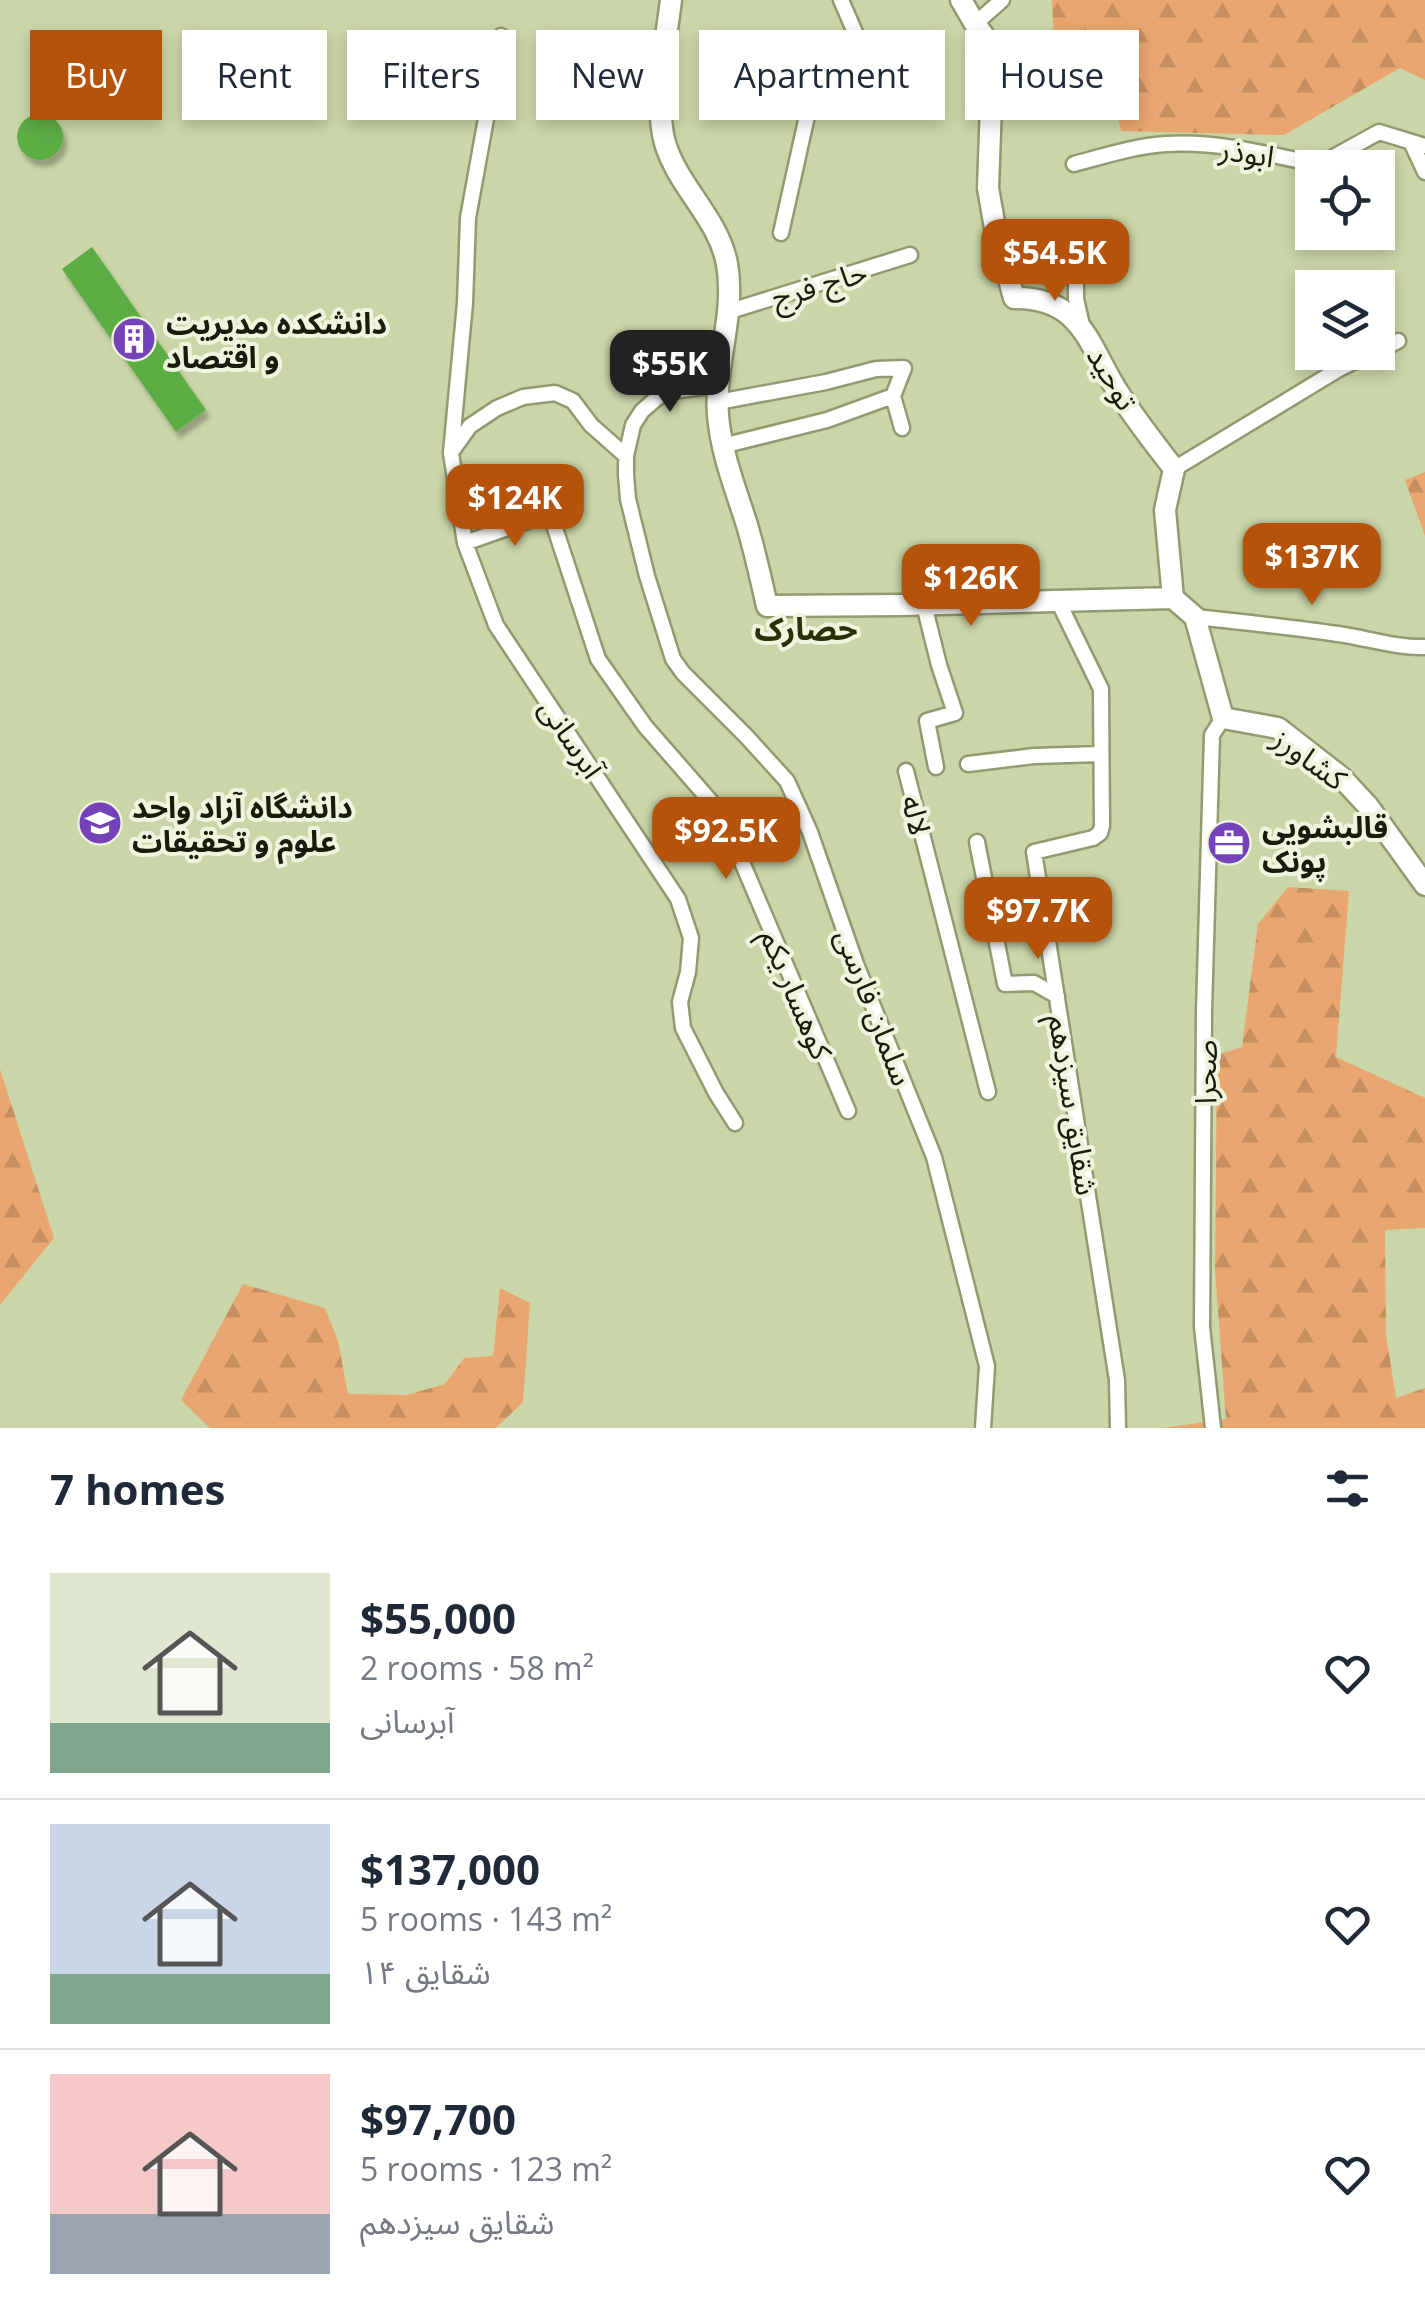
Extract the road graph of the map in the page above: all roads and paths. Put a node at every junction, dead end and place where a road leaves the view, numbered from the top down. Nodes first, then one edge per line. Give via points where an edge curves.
1 (671, 0) edge
2 (840, 0) edge
3 (961, 0) edge
4 (1002, 0) edge
5 (975, 24) junction
6 (486, 120) edge
7 (1418, 144) edge
8 (1074, 164) dead end
9 (1425, 172) edge
10 (780, 234) dead end
11 (910, 255) dead end
12 (1076, 276) dead end
13 (727, 312) junction
14 (1082, 326) junction
15 (1398, 341) dead end
16 (1395, 342) edge
17 (1340, 370) edge
18 (718, 393) junction
19 (892, 396) junction
20 (902, 428) dead end
21 (722, 446) junction
22 (451, 453) junction
23 (626, 456) junction
24 (1174, 469) junction
25 (466, 544) junction
26 (1172, 598) junction
27 (1058, 602) junction
28 (924, 605) junction
29 (1195, 616) junction
30 (1425, 647) edge
31 (1222, 718) junction
32 (1101, 754) junction
33 (968, 764) dead end
34 (936, 767) dead end
35 (906, 770) dead end
36 (978, 842) dead end
37 (1425, 885) edge
38 (1057, 996) junction
39 (988, 1092) dead end
40 (848, 1111) dead end
41 (735, 1123) dead end
42 (982, 1428) edge
43 (1118, 1428) edge
44 (1213, 1428) edge

1 - 13 street via 662,126 677,169 721,243 730,288
2 - 10 street via 864,51 812,98
3 - 5 street, توحید
4 - 5 street
5 - 14 street, توحید via 994,48 988,188 1014,298 1050,302
6 - 22 street, آبرسانی via 468,218
7 - 8 street, ابوذر via 1380,132 1319,165 1224,145 1164,144
7 - 9 street
11 - 13 street, حاج فرج
12 - 14 street
13 - 18 street
14 - 24 street, توحید via 1117,392
15 - 16 street
17 - 24 street
18 - 19 street via 904,368
18 - 21 street
18 - 23 street via 672,391 658,397 633,425
19 - 20 street
19 - 21 street
21 - 28 street via 767,606
22 - 23 street via 470,426 497,408 556,392
22 - 25 street, آبرسانی
23 - 42 street, سلمان فارسی via 628,499 673,659 787,781 934,1157 987,1366
24 - 26 street via 1165,510
25 - 40 street, کوهسار یکم via 550,514 598,658 730,834
25 - 41 street, آبرسانی via 496,625 678,899 691,938 680,1002 683,1028
26 - 27 street
26 - 29 street
27 - 28 street
27 - 32 street, شقایق سیزدهم via 1101,688
28 - 34 street via 955,713 927,721
29 - 30 street
29 - 31 street
31 - 37 street, کشاورز via 1278,728 1341,776
31 - 44 street, صحرا via 1212,734 1204,1011 1202,1326
32 - 33 street
32 - 38 street, شقایق سیزدهم via 1100,833 1034,852
35 - 39 street, لاله
36 - 38 street via 1005,984 1034,983
38 - 43 street, شقایق سیزدهم via 1117,1380

